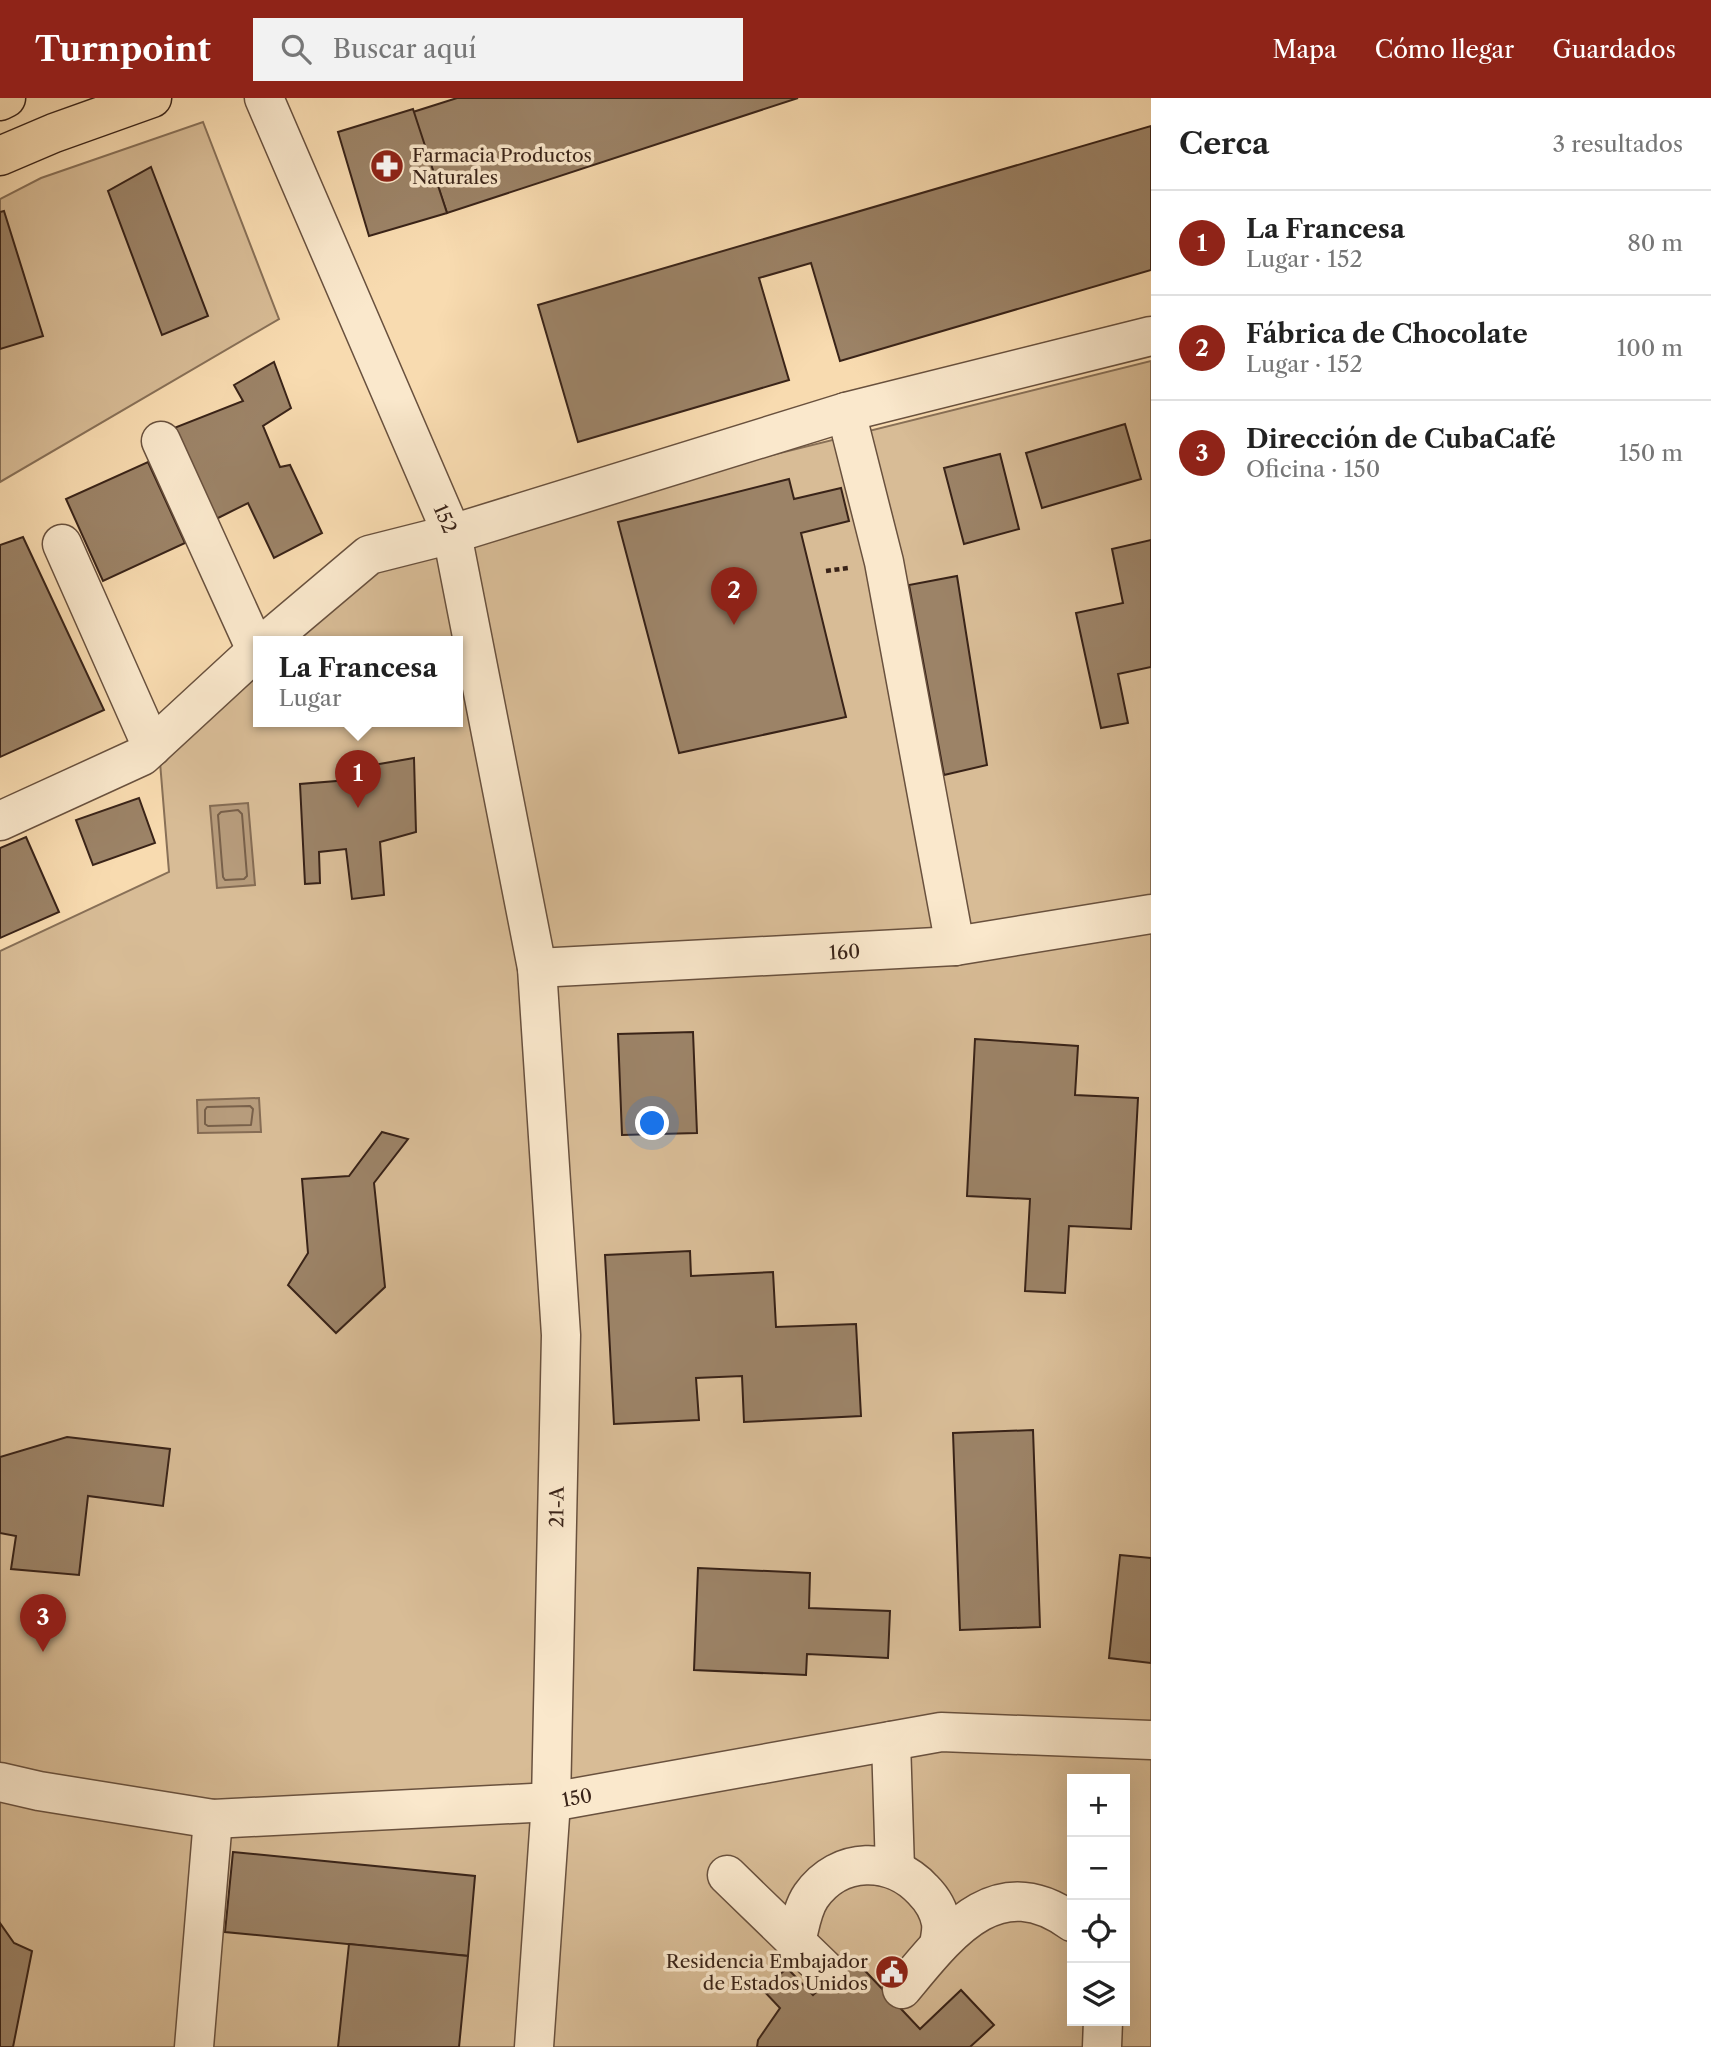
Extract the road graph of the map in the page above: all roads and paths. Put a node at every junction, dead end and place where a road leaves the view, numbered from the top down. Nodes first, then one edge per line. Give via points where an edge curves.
1 (6, 98) edge
2 (152, 98) edge
3 (264, 98) edge
4 (0, 101) edge
5 (0, 156) edge
6 (1151, 336) edge
7 (846, 412) junction
8 (161, 441) dead end
9 (452, 534) junction
10 (62, 544) dead end
11 (255, 636) edge
12 (273, 636) edge
13 (253, 653) edge
14 (152, 747) junction
15 (3, 811) edge
16 (1151, 914) edge
17 (955, 946) junction
18 (537, 968) junction
19 (1151, 1740) edge
20 (891, 1741) junction
21 (0, 1782) edge
22 (551, 1802) junction
23 (213, 1819) junction
24 (895, 1869) junction
25 (727, 1875) dead end
26 (1067, 1918) edge
27 (796, 1942) junction
28 (939, 1945) junction
29 (826, 1971) dead end
30 (902, 1989) dead end
31 (1103, 2026) edge
32 (194, 2047) edge
33 (534, 2047) edge
34 (1102, 2047) edge

1 - 4 main road
2 - 5 main road
3 - 9 street, 152
6 - 7 street
7 - 9 street
7 - 17 street via 884,562
8 - 11 street
9 - 12 street via 369,555
9 - 18 street, 152
10 - 14 street
13 - 14 street
14 - 15 street via 142,756
16 - 17 street, 160
17 - 18 street, 160
18 - 22 street, 21-A via 561,1335
19 - 20 street, 150 via 941,1732
20 - 22 street, 150
20 - 24 street
21 - 23 street, 150
22 - 23 street, 150
22 - 33 street, 21-A
23 - 32 street
24 - 27 street via 871,1864 846,1869 826,1880 811,1897
24 - 28 street via 914,1880 932,1900 941,1923
25 - 27 street
26 - 28 street via 1031,1902 1005,1902 979,1910
27 - 29 street
28 - 30 street
31 - 34 street

